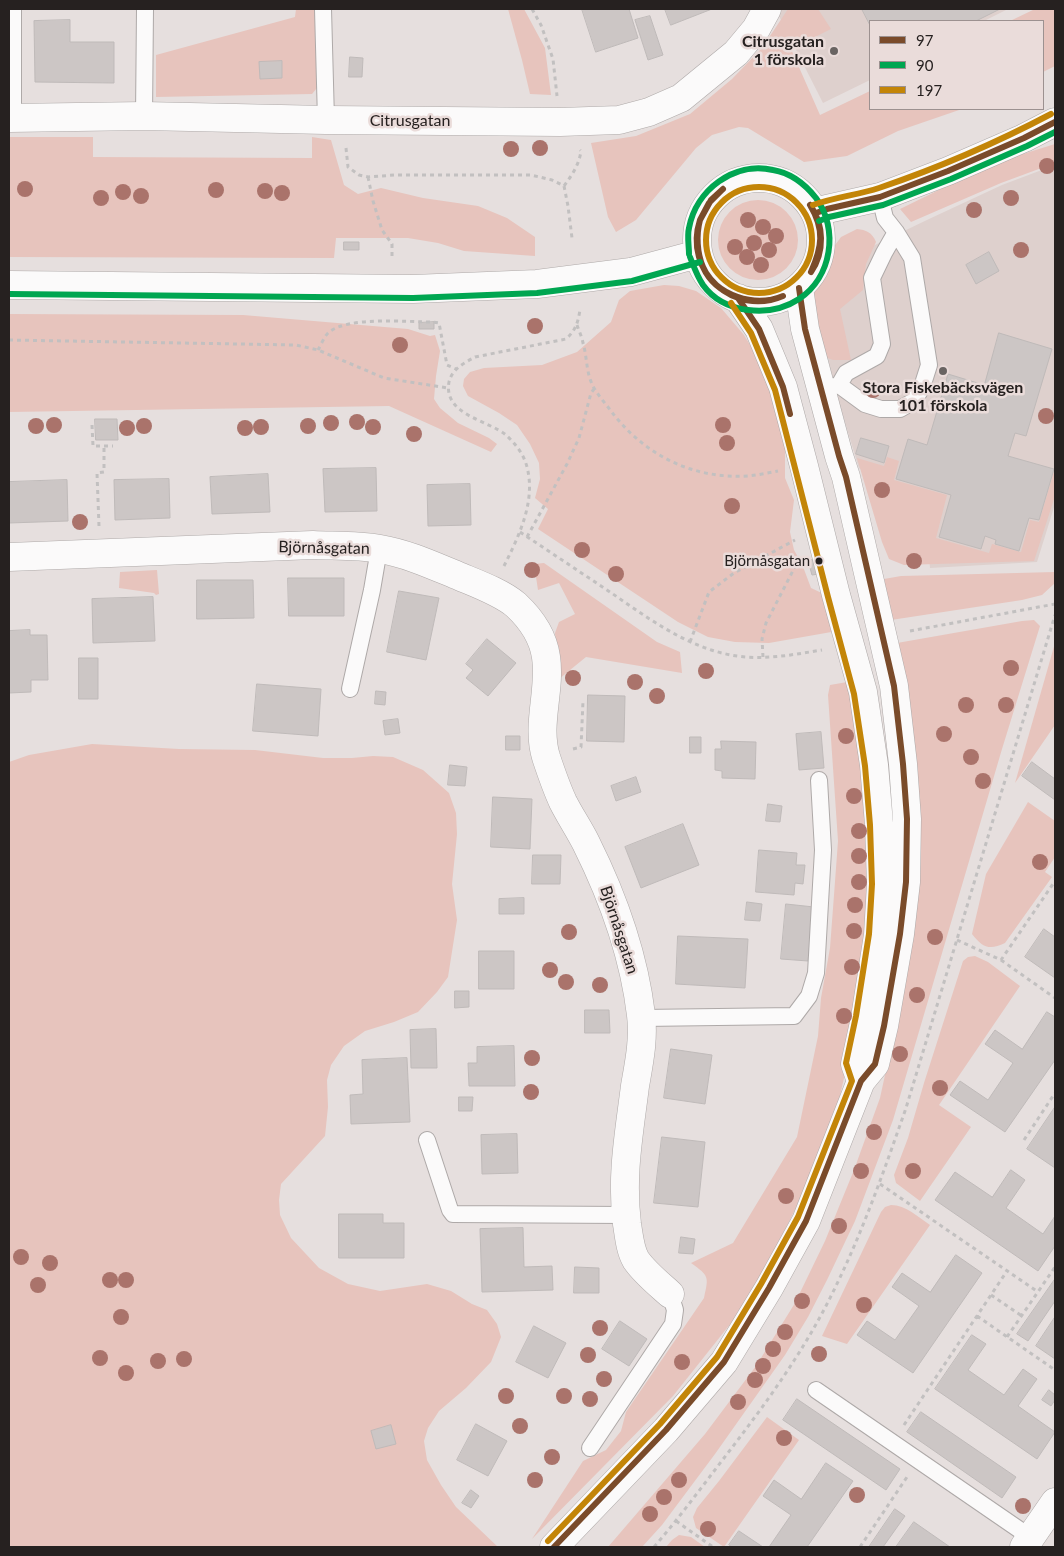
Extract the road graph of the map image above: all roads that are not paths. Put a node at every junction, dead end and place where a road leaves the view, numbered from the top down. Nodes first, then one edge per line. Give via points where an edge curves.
1 (13, 9) edge
2 (145, 9) edge
3 (323, 9) edge
4 (767, 9) edge
5 (144, 116) junction
6 (11, 118) edge
7 (334, 120) junction
8 (1055, 122) edge
9 (880, 197) junction
10 (816, 213) junction
11 (896, 232) junction
12 (698, 254) junction
13 (9, 285) edge
14 (799, 288) junction
15 (738, 298) junction
16 (830, 387) junction
17 (379, 549) junction
18 (9, 557) edge
19 (350, 689) dead end
20 (819, 780) dead end
21 (642, 1018) junction
22 (861, 1082) junction
23 (427, 1140) dead end
24 (626, 1215) junction
25 (670, 1294) joint
26 (816, 1390) dead end
27 (590, 1448) dead end
28 (1055, 1502) edge
29 (1027, 1542) edge
30 (554, 1547) edge

1 - 6 lane
2 - 5 lane
3 - 7 lane
4 - 7 street, Citrusgatan via 756,29 736,53 681,98 619,120
5 - 6 street, Citrusgatan
5 - 7 street, Citrusgatan
8 - 9 street via 956,168
9 - 10 street
9 - 11 lane via 884,218
10 - 12 street via 802,194 783,182 761,177 738,180 719,192 704,209 697,231
10 - 14 street via 821,245 818,261
11 - 16 lane via 872,278 882,344 877,356 846,373
11 - 16 lane via 912,258 930,364 922,387 914,401 900,409 882,409 865,404
12 - 13 street via 631,272 537,284 413,289
12 - 15 street via 712,282
14 - 15 street via 764,302
14 - 16 street via 805,329
15 - 22 street via 759,329 783,387 863,692 874,765 881,884 878,935 855,1064
16 - 22 street via 839,456 894,686 907,819 906,882 884,1026 875,1064
17 - 18 street, Björnåsgatan via 313,545
17 - 19 lane
17 - 21 street, Björnåsgatan via 413,557 514,603 542,637 548,680 542,733 544,749 563,802 616,912 636,982
20 - 21 lane via 823,850 816,973 809,996 794,1016
21 - 24 street, Björnåsgatan via 624,1179
22 - 30 street via 806,1221 724,1362 653,1444
23 - 24 lane via 453,1214
24 - 25 street, Björnåsgatan via 636,1260
25 - 27 lane via 675,1310 673,1324
26 - 29 lane via 918,1460
28 - 29 street

